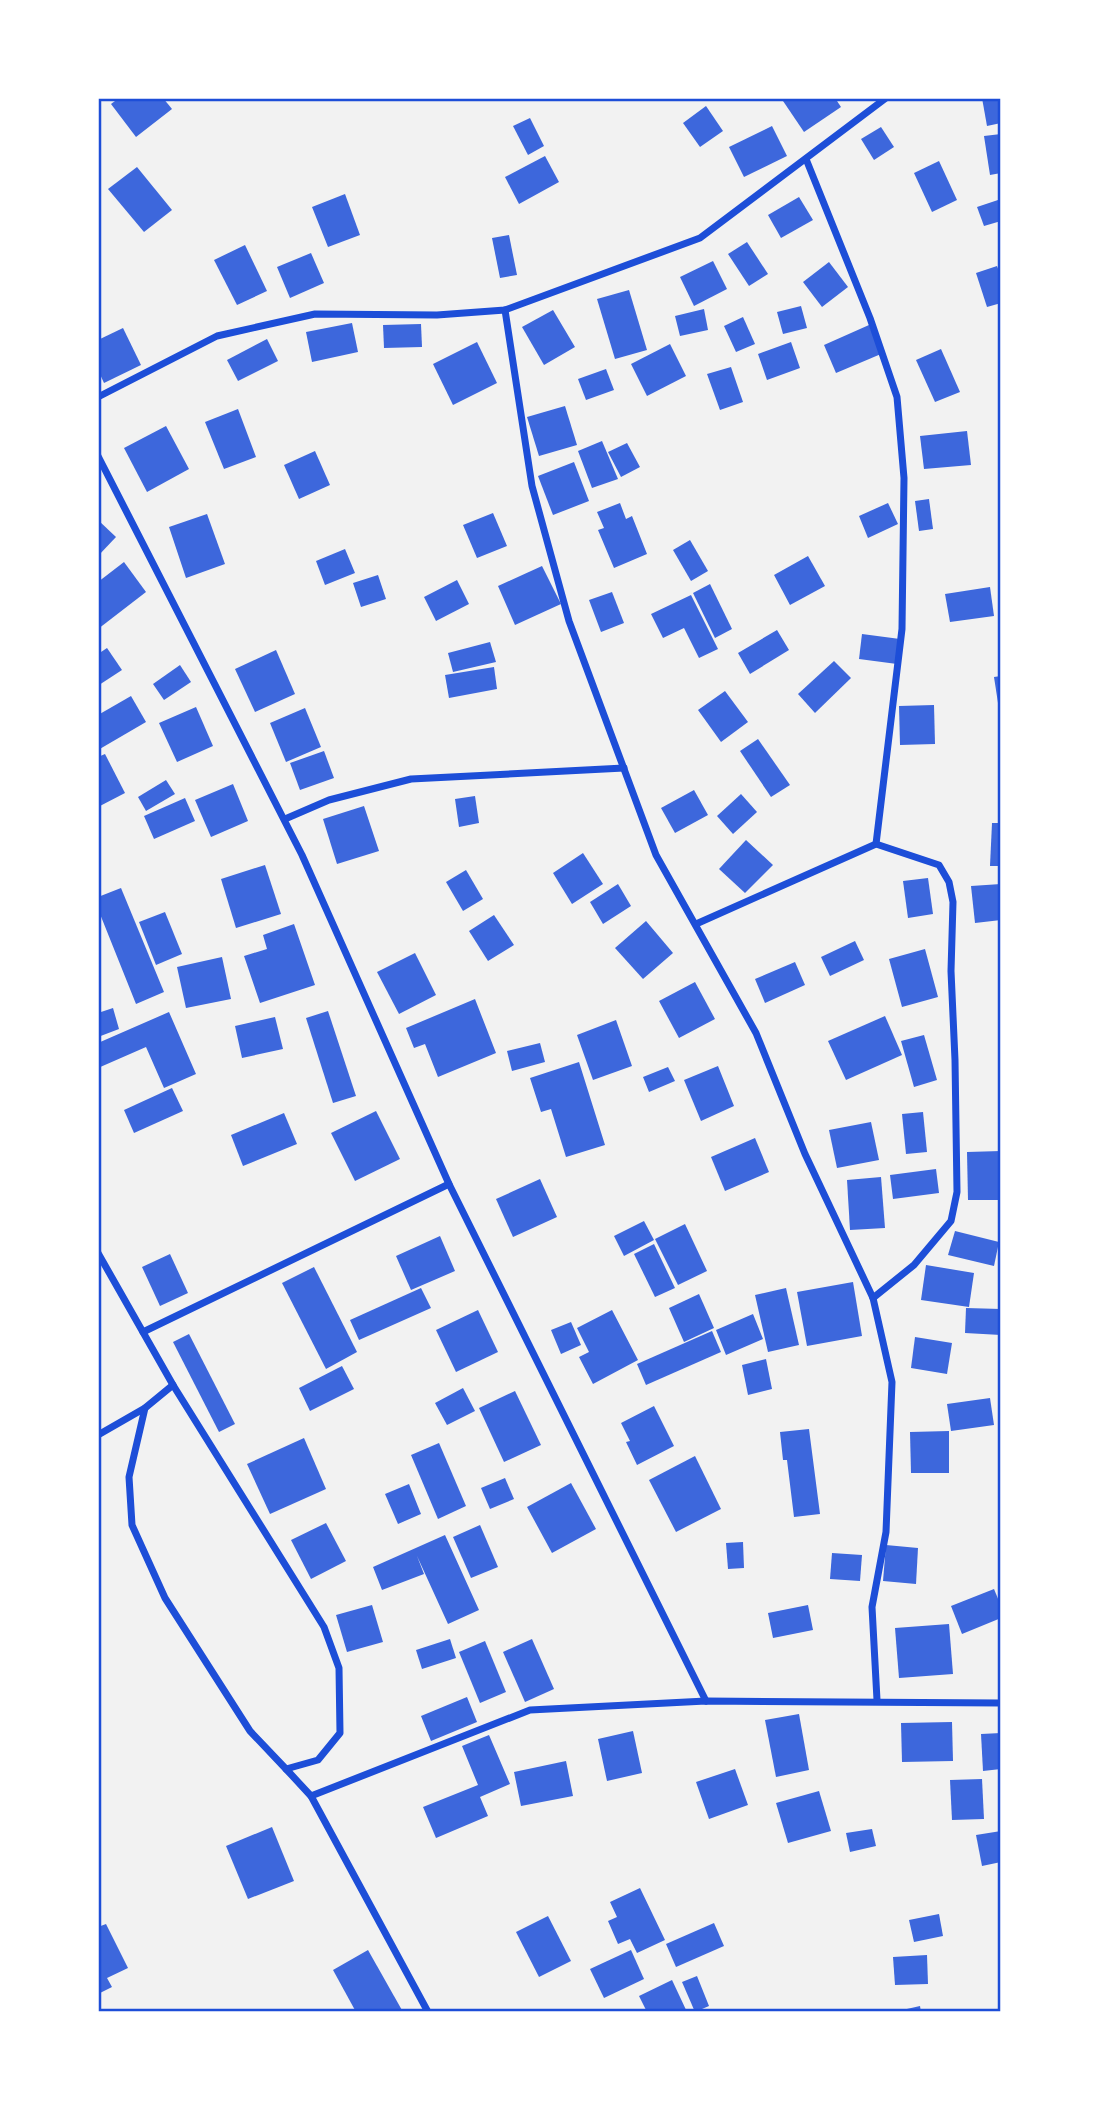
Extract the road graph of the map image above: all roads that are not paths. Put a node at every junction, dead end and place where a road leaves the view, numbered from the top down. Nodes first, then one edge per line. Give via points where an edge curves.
1 (886, 98) edge
2 (806, 159) junction
3 (505, 310) junction
4 (98, 397) edge
5 (98, 456) edge
6 (624, 768) junction
7 (285, 819) junction
8 (876, 844) junction
9 (695, 924) junction
10 (449, 1184) junction
11 (98, 1253) edge
12 (873, 1298) junction
13 (143, 1332) junction
14 (173, 1385) junction
15 (145, 1408) junction
16 (98, 1435) edge
17 (877, 1700) junction
18 (706, 1701) junction
19 (1001, 1703) edge
20 (286, 1769) junction
21 (311, 1796) junction
22 (428, 2012) edge

1 - 2 street
2 - 3 street via 699,238
2 - 8 street via 897,397 904,478 902,629
3 - 4 street via 437,315 315,314 217,337
3 - 6 street via 533,486 569,621
5 - 7 street
6 - 7 street via 411,779 329,800
6 - 9 street via 656,855
7 - 10 street
8 - 9 street
8 - 12 street via 939,865 949,882 953,901 957,1192 951,1221 914,1265
9 - 12 street via 756,1033 805,1154
10 - 13 street
10 - 18 street
11 - 13 street
12 - 17 street via 892,1382 886,1532 872,1606
13 - 14 street
14 - 15 street
14 - 20 street via 324,1627 339,1668 340,1733 318,1760
15 - 16 street
15 - 20 street via 129,1477 132,1525 165,1598 250,1731
17 - 18 street
17 - 19 street
18 - 21 street via 530,1710
20 - 21 street
21 - 22 street

